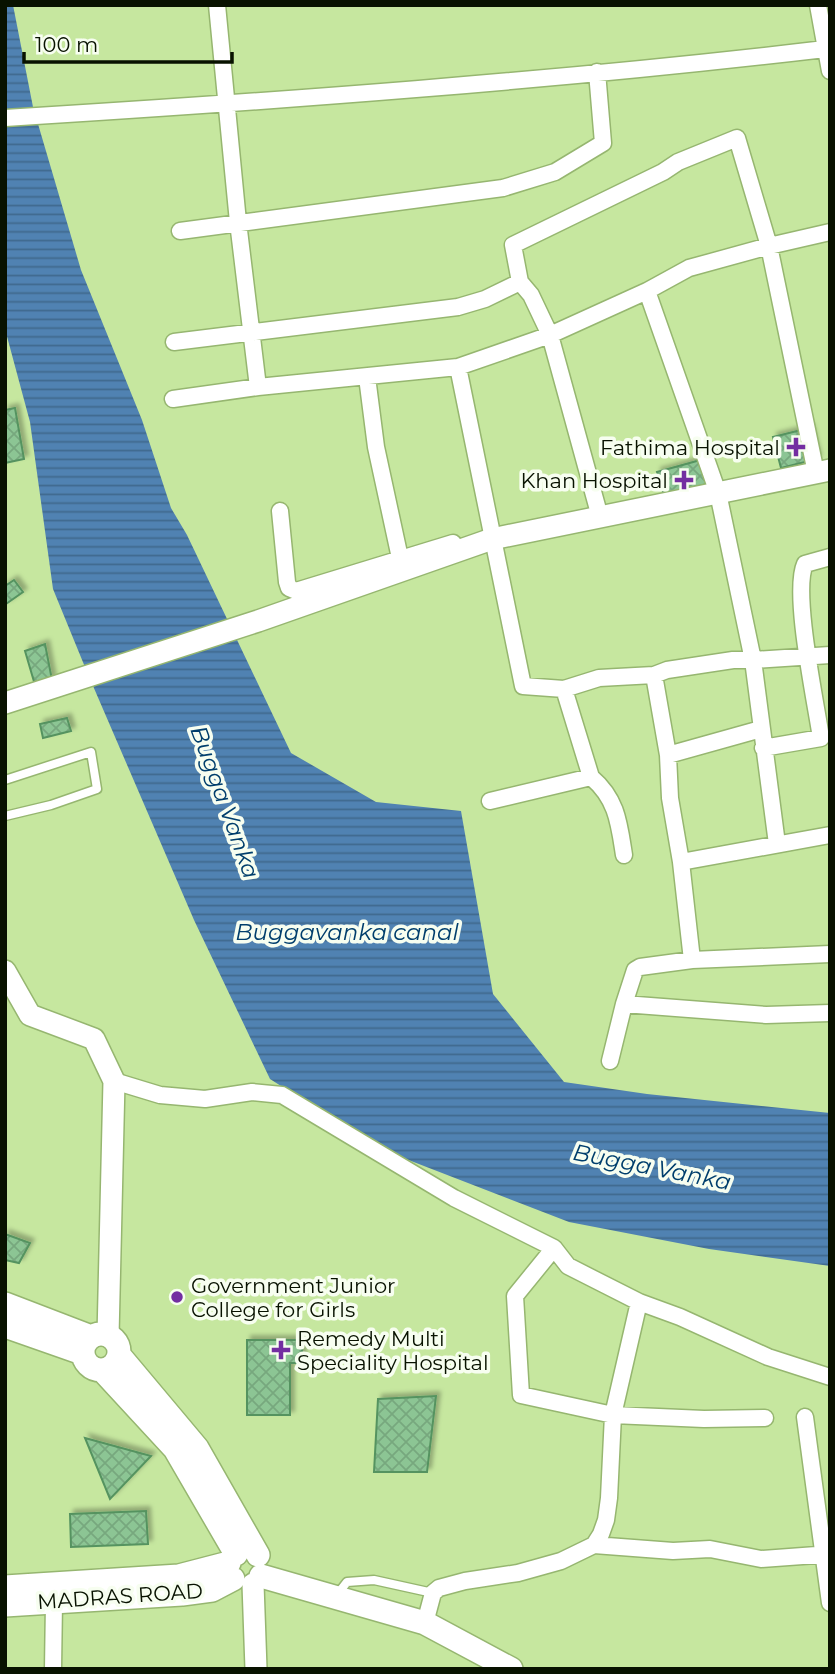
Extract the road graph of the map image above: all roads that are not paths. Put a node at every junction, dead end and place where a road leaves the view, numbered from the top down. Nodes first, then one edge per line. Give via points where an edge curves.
1 (217, 5) edge
2 (818, 5) edge
3 (825, 49) junction
4 (830, 71) edge
5 (597, 72) junction
6 (227, 104) junction
7 (5, 118) edge
8 (238, 222) junction
9 (180, 231) dead end
10 (830, 232) edge
11 (769, 246) junction
12 (520, 282) junction
13 (647, 291) junction
14 (252, 332) junction
15 (550, 335) junction
16 (174, 342) dead end
17 (458, 367) junction
18 (367, 377) junction
19 (258, 387) junction
20 (173, 399) dead end
21 (823, 471) edge
22 (718, 493) junction
23 (280, 511) dead end
24 (600, 517) junction
25 (492, 535) junction
26 (830, 557) edge
27 (400, 558) junction
28 (830, 655) edge
29 (807, 656) junction
30 (753, 660) junction
31 (654, 675) junction
32 (564, 689) junction
33 (5, 703) edge
34 (761, 729) junction
35 (763, 748) junction
36 (668, 755) junction
37 (591, 776) junction
38 (5, 780) edge
39 (490, 801) dead end
40 (5, 816) edge
41 (830, 835) edge
42 (777, 844) junction
43 (624, 855) dead end
44 (681, 862) junction
45 (830, 954) edge
46 (692, 960) junction
47 (5, 971) edge
48 (624, 1003) junction
49 (830, 1013) edge
50 (610, 1061) dead end
51 (114, 1081) junction
52 (554, 1248) junction
53 (639, 1302) junction
54 (5, 1304) edge
55 (5, 1326) edge
56 (102, 1347) junction
57 (830, 1377) edge
58 (612, 1415) junction
59 (805, 1417) dead end
60 (765, 1418) dead end
61 (594, 1545) junction
62 (827, 1554) edge
63 (245, 1569) junction
64 (5, 1587) edge
65 (433, 1593) junction
66 (335, 1597) junction
67 (54, 1602) junction
68 (830, 1603) edge
69 (5, 1605) edge
70 (425, 1623) junction
71 (498, 1666) edge
72 (53, 1669) edge
73 (256, 1669) edge

1 - 6 street
2 - 3 street
3 - 4 street
3 - 5 street
5 - 6 street
5 - 8 street via 603,143 555,172 503,188
6 - 7 street
6 - 8 street
8 - 9 street
8 - 14 street
10 - 11 street
11 - 12 street via 737,138 678,162 513,245
11 - 13 street via 689,268
11 - 21 street
12 - 14 street via 458,307
12 - 15 street
13 - 15 street
13 - 22 street
14 - 16 street
14 - 19 street
15 - 17 street
15 - 24 street
17 - 18 street
17 - 25 street
18 - 19 street
18 - 27 street via 376,447
19 - 20 street
21 - 22 street
22 - 24 street
22 - 30 street
23 - 27 street via 287,582 296,591
24 - 25 street
25 - 27 street
25 - 32 street via 523,686
25 - 33 street via 258,621
26 - 29 street via 805,564 802,570
28 - 29 street
29 - 30 street
29 - 35 street via 821,738
30 - 31 street
30 - 34 street
31 - 32 street via 599,678
31 - 36 street
32 - 37 street
34 - 35 street
34 - 36 street
35 - 42 street
36 - 44 street
37 - 39 street
37 - 43 street via 610,797
38 - 40 lane via 91,752 97,789
41 - 42 street
42 - 44 street
44 - 46 street
45 - 46 street
46 - 48 street via 637,968
47 - 51 street via 30,1015 94,1040
48 - 49 street via 766,1015
48 - 50 street
51 - 52 street via 160,1095 205,1099 252,1092 282,1095 454,1198
51 - 56 street via 112,1231
52 - 53 street via 568,1266
52 - 58 street via 515,1296 521,1395
53 - 57 street via 775,1360
53 - 58 street
54 - 56 main road
55 - 56 main road
56 - 63 main road via 175,1449
58 - 60 street
58 - 61 street via 606,1520
59 - 62 street
61 - 62 street via 710,1549 761,1559
61 - 65 street via 561,1561 465,1581
62 - 68 street
63 - 64 main road, MADRAS ROAD
63 - 66 main road
63 - 67 main road, MADRAS ROAD via 212,1590
63 - 73 street
65 - 66 lane via 374,1580 347,1582
65 - 70 street
66 - 70 main road
67 - 69 main road, MADRAS ROAD
67 - 72 street
70 - 71 main road

